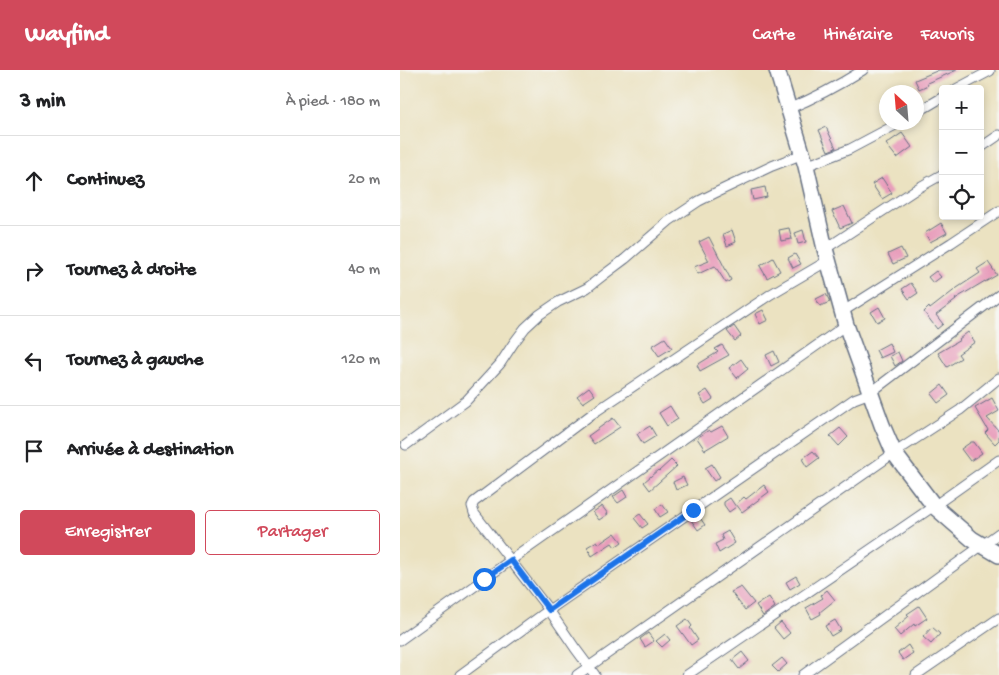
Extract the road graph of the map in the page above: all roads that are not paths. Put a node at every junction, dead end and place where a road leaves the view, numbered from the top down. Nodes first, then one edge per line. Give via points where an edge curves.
1 (777, 70) edge
2 (863, 70) edge
3 (990, 70) edge
4 (963, 85) edge
5 (939, 99) edge
6 (788, 108) junction
7 (924, 108) edge
8 (886, 130) edge
9 (999, 135) edge
10 (984, 145) edge
11 (805, 160) junction
12 (941, 175) edge
13 (999, 211) edge
14 (827, 255) junction
15 (999, 295) edge
16 (844, 319) junction
17 (999, 378) edge
18 (870, 393) junction
19 (406, 445) dead end
20 (894, 453) junction
21 (999, 460) edge
22 (934, 506) junction
23 (999, 533) edge
24 (984, 545) junction
25 (999, 555) edge
26 (511, 560) junction
27 (549, 610) junction
28 (999, 618) edge
29 (400, 640) edge
30 (589, 666) junction
31 (460, 675) edge
32 (577, 675) edge
33 (596, 675) edge
34 (686, 675) edge
35 (803, 675) edge
36 (916, 675) edge

1 - 6 highway
2 - 6 street via 815,98
3 - 4 street
5 - 7 street
6 - 11 highway
8 - 11 street via 850,149
9 - 10 street
11 - 14 highway
11 - 19 street via 715,192 669,221 587,288 539,315 466,401
12 - 14 street via 918,188
13 - 16 street
14 - 16 highway
14 - 26 street via 592,414 474,502 474,512
15 - 18 street
16 - 18 highway
16 - 26 street
17 - 20 street via 960,410
18 - 20 highway
18 - 27 street via 846,405
20 - 22 highway
20 - 30 street
21 - 22 street
22 - 24 highway via 972,539
22 - 34 street
23 - 24 street
24 - 25 highway
24 - 35 street
26 - 27 street
26 - 29 street
27 - 30 street
27 - 31 street
28 - 36 street
30 - 32 street
30 - 33 street

